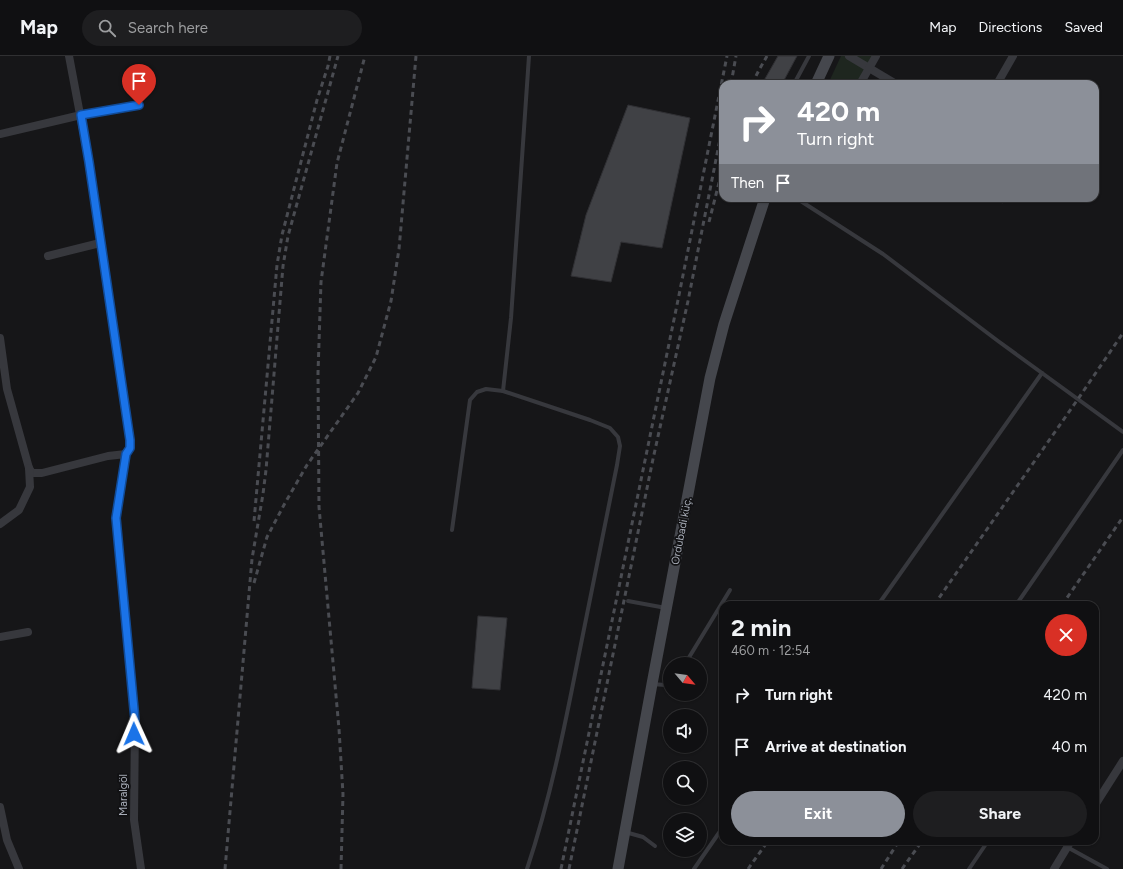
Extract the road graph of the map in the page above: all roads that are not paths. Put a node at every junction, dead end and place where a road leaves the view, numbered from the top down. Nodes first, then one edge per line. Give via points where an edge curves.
1 (69, 56) edge
2 (529, 56) edge
3 (809, 56) edge
4 (829, 56) edge
5 (848, 56) edge
6 (876, 56) edge
7 (1013, 56) edge
8 (869, 69) junction
9 (796, 80) edge
10 (818, 80) edge
11 (862, 80) edge
12 (889, 80) edge
13 (999, 80) edge
14 (139, 105) dead end
15 (81, 115) junction
16 (0, 134) edge
17 (764, 202) edge
18 (802, 202) edge
19 (100, 243) junction
20 (48, 256) dead end
21 (0, 338) edge
22 (1042, 373) junction
23 (503, 391) junction
24 (1123, 432) edge
25 (1123, 450) edge
26 (126, 454) junction
27 (29, 468) junction
28 (0, 524) edge
29 (452, 530) dead end
30 (730, 590) dead end
31 (628, 601) dead end
32 (723, 601) edge
33 (881, 601) edge
34 (1019, 601) edge
35 (666, 608) junction
36 (719, 608) edge
37 (28, 632) dead end
38 (0, 637) edge
39 (689, 657) edge
40 (652, 684) junction
41 (663, 685) edge
42 (1123, 761) edge
43 (1099, 799) edge
44 (0, 807) edge
45 (624, 832) junction
46 (719, 832) edge
47 (985, 845) edge
48 (1068, 845) edge
49 (1071, 845) edge
50 (655, 846) dead end
51 (19, 869) edge
52 (142, 869) edge
53 (527, 869) edge
54 (618, 869) edge
55 (694, 869) edge
56 (969, 869) edge
57 (1054, 869) edge
58 (1107, 869) edge

1 - 15 street, Maralgöl
2 - 23 lane via 511,318
3 - 9 lane
4 - 10 main road
5 - 8 street
6 - 8 street
7 - 13 street
8 - 11 street
8 - 12 street
14 - 15 street
15 - 16 street
15 - 19 street, Maralgöl
17 - 35 main road, Ordubadi küç. via 724,324 710,378
18 - 22 lane via 883,254
19 - 20 street
19 - 26 street, Maralgöl via 130,440 130,448
21 - 27 street via 7,389
22 - 24 lane
22 - 33 lane
23 - 29 lane via 486,389 477,392 470,400
23 - 53 lane via 610,428 618,437 620,446 565,725 550,790
25 - 34 lane
26 - 27 street via 108,456 42,473 32,472
26 - 52 street, Maralgöl via 116,518 135,720 134,820
27 - 28 street via 30,488 19,510
30 - 32 lane
31 - 35 lane
35 - 40 main road, Ordubadi küç.
36 - 39 lane
37 - 38 street
40 - 41 lane
40 - 45 main road, Ordubadi küç.
42 - 43 street
44 - 51 street via 7,840
45 - 50 lane via 643,837
45 - 54 main road, Ordubadi küç.
46 - 55 lane
47 - 56 lane
48 - 57 street
49 - 58 lane

